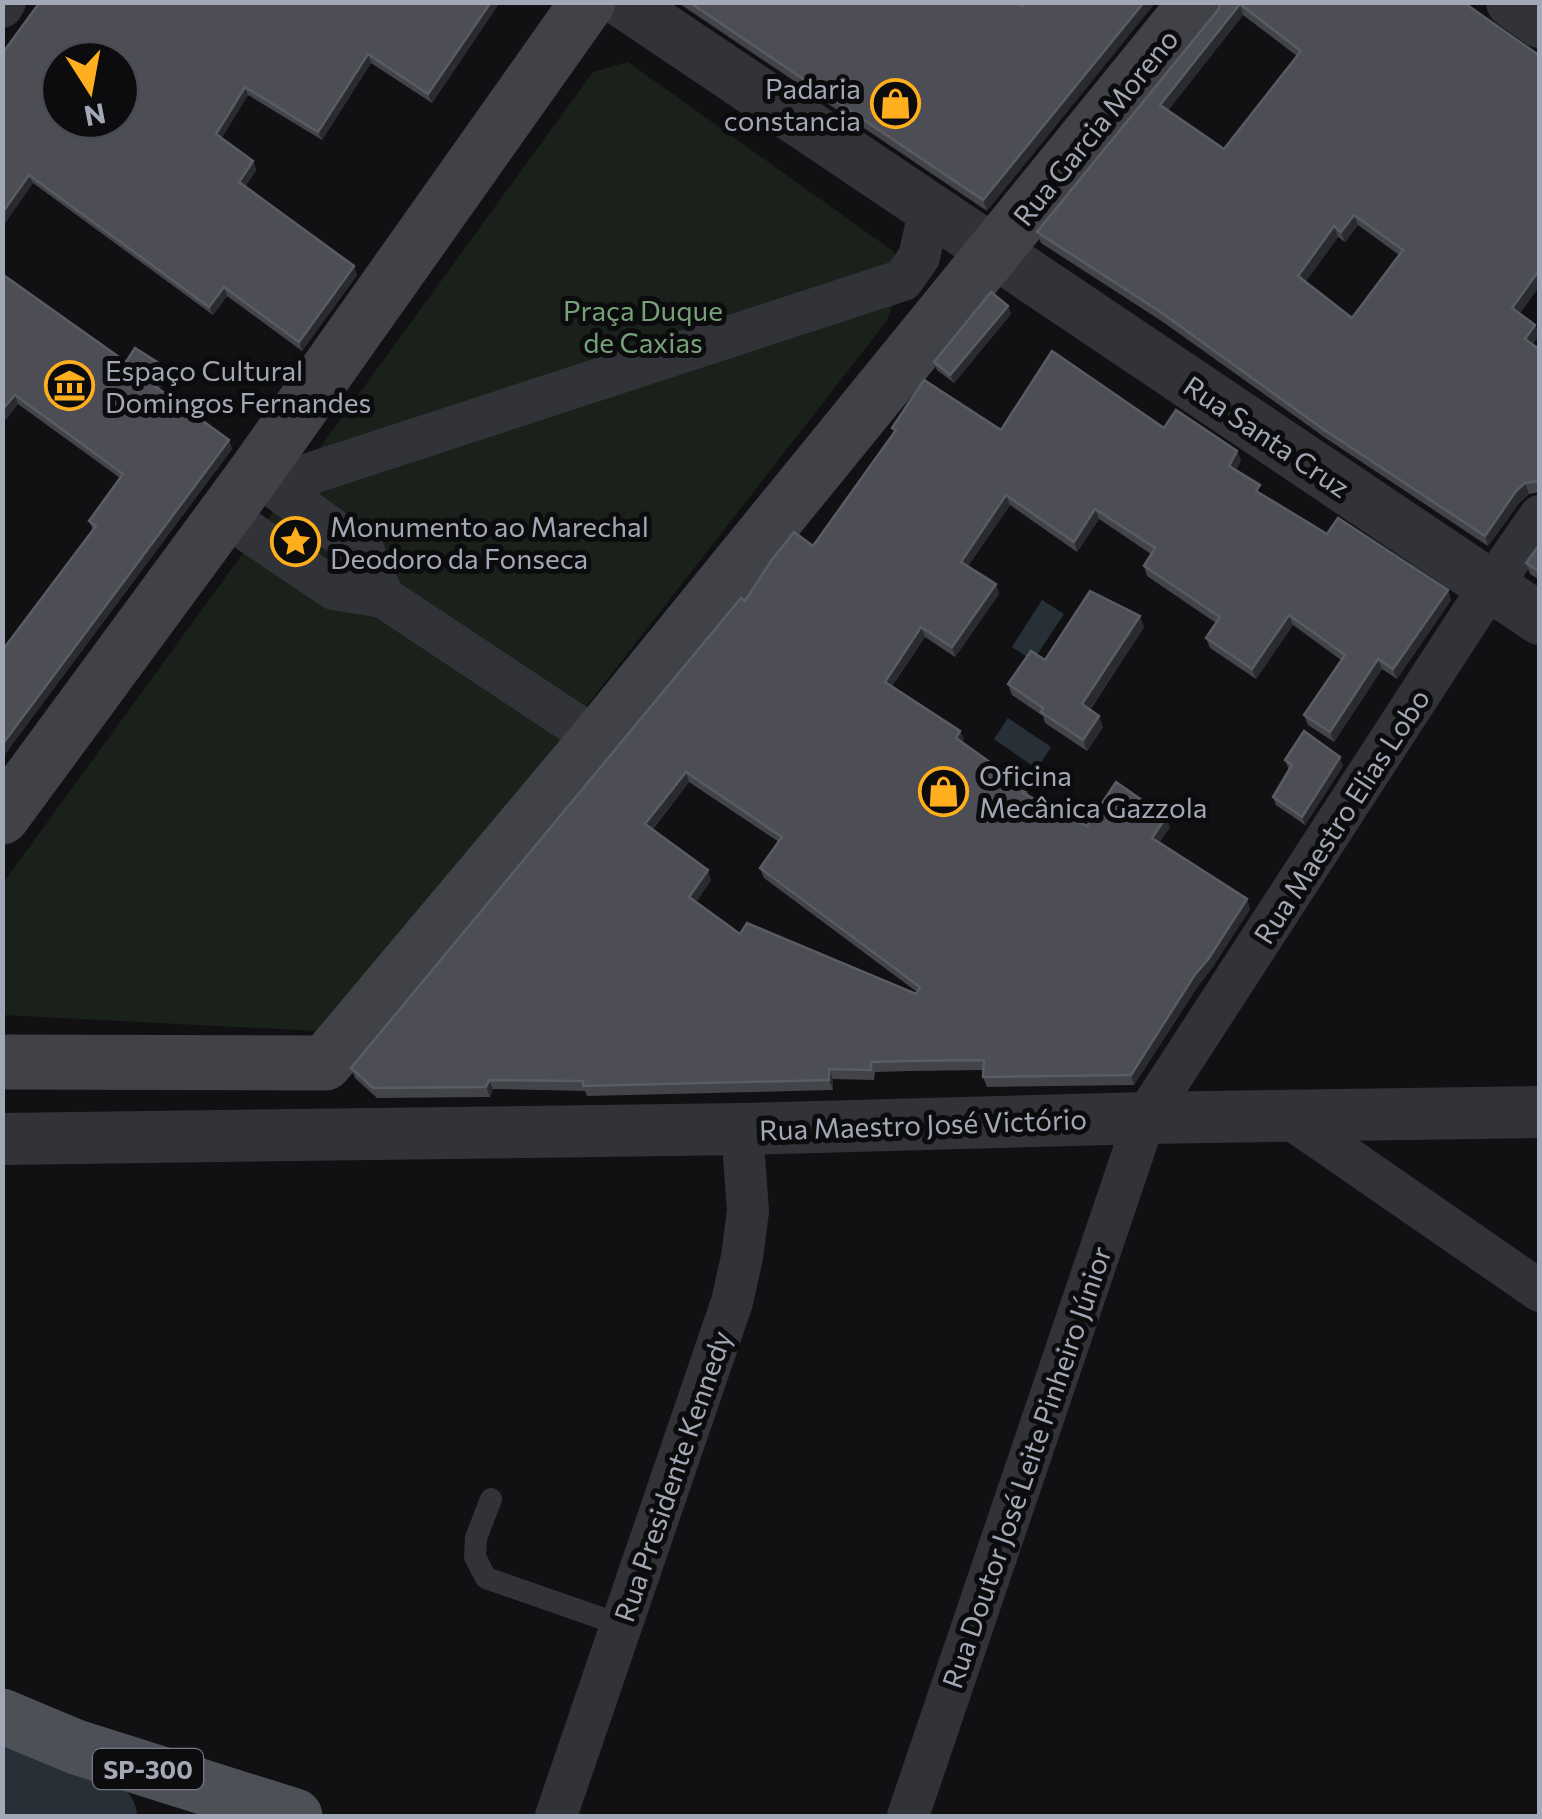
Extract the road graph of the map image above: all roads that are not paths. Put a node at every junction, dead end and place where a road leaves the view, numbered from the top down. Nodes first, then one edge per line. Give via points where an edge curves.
1 (588, 2) edge
2 (623, 2) edge
3 (1197, 2) edge
4 (1512, 2) edge
5 (1540, 22) edge
6 (930, 209) junction
7 (994, 252) junction
8 (250, 492) junction
9 (1540, 516) edge
10 (1491, 586) junction
11 (383, 597) junction
12 (1540, 620) edge
13 (596, 739) junction
14 (2, 817) edge
15 (2, 1062) edge
16 (325, 1063) junction
17 (1540, 1112) edge
18 (1287, 1116) junction
19 (1145, 1118) junction
20 (742, 1129) junction
21 (306, 1135) junction
22 (2, 1140) edge
23 (1540, 1290) edge
24 (491, 1499) dead end
25 (621, 1626) junction
26 (2, 1716) edge
27 (295, 1816) edge
28 (556, 1816) edge
29 (908, 1816) edge

1 - 8 main road
2 - 6 street
3 - 7 main road, Rua Garcia Moreno
4 - 5 street
6 - 7 street
6 - 8 street via 918,257 902,280
7 - 10 street, Rua Santa Cruz
7 - 13 main road
8 - 11 street via 364,552
8 - 11 street via 334,589
8 - 14 main road
9 - 10 street, Rua Maestro Elias Lobo
10 - 12 street, Rua Santa Cruz
10 - 19 street, Rua Maestro Elias Lobo
11 - 13 street
13 - 16 main road
15 - 16 main road
16 - 21 street
17 - 18 street, Rua Maestro José Victório
18 - 19 street, Rua Maestro José Victório
18 - 23 street
19 - 20 street, Rua Maestro José Victório
19 - 29 street, Rua Doutor José Leite Pinheiro Júnior
20 - 21 street, Rua Maestro José Victório
20 - 25 street, Rua Presidente Kennedy via 748,1212 732,1302
21 - 22 street
24 - 25 lane via 474,1558 486,1578
25 - 28 street, Rua Presidente Kennedy
26 - 27 main road, SP-300

